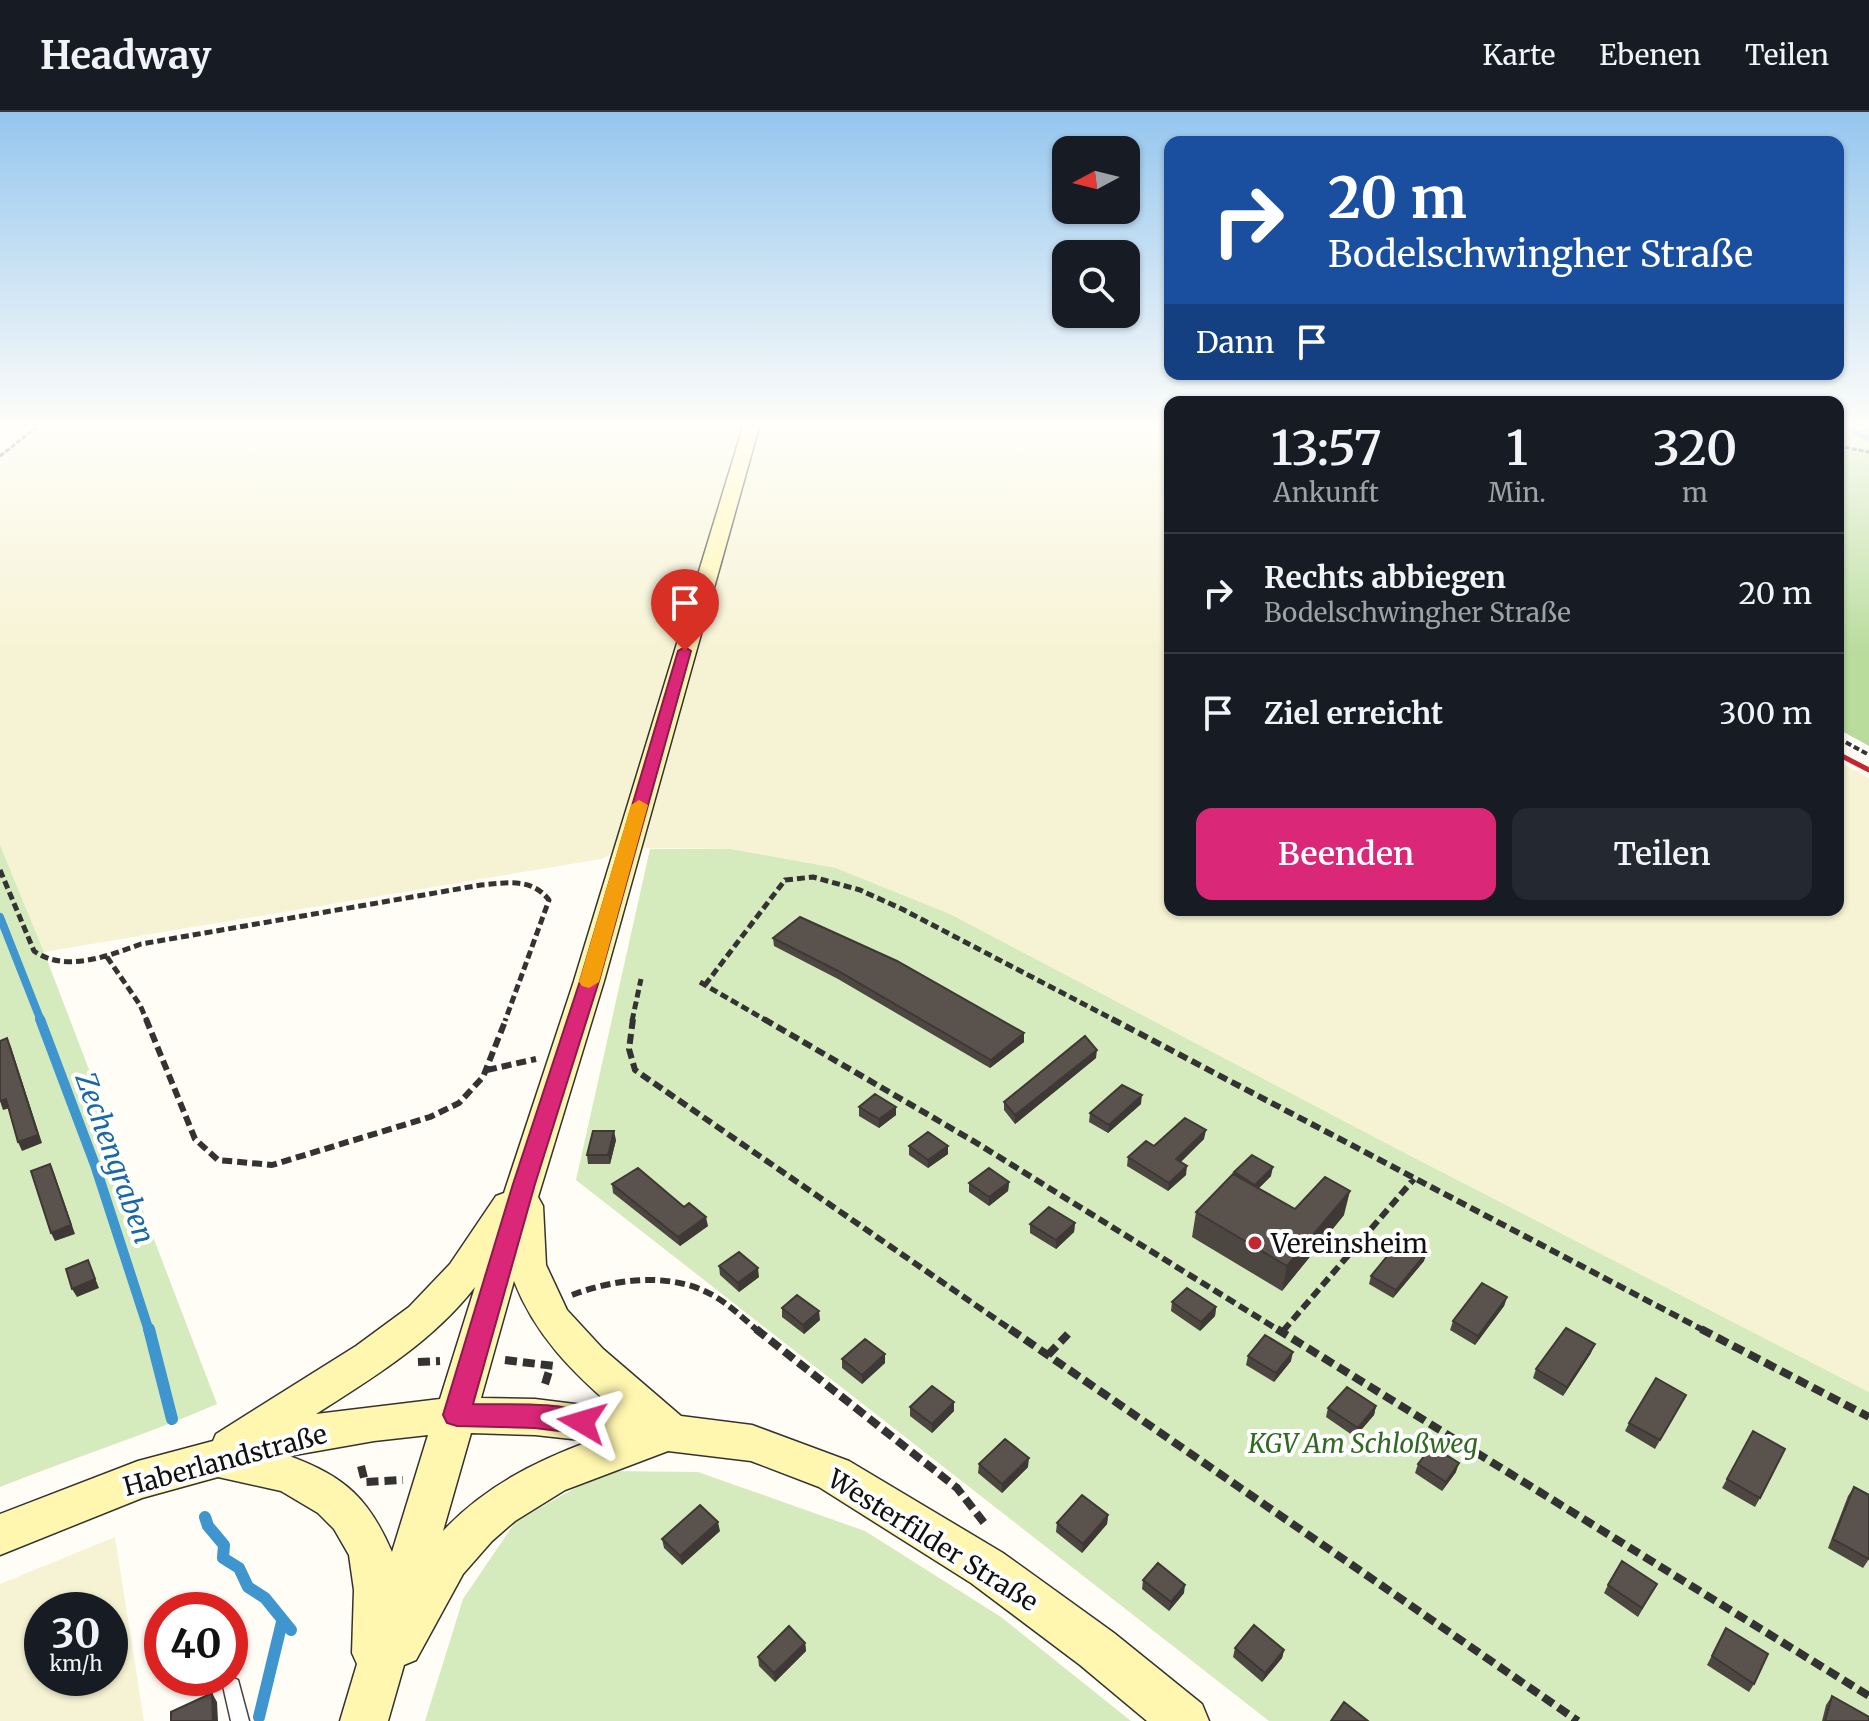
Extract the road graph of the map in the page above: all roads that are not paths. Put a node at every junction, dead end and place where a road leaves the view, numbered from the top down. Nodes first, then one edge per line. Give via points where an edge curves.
1 (729, 502) edge
2 (524, 1184) junction
3 (457, 1415) junction
4 (670, 1432) junction
5 (214, 1459) junction
6 (0, 1535) edge
7 (234, 1696) edge
8 (370, 1702) edge
9 (240, 1721) edge
10 (1185, 1721) edge

1 - 2 street
2 - 3 street
2 - 4 street via 528,1272 552,1318 579,1353
2 - 5 street via 448,1293 411,1328
3 - 4 street, Westerfilder Straße via 535,1417
3 - 5 street, Haberlandstraße via 305,1434
3 - 8 street
4 - 8 street via 557,1472 490,1515 455,1549
4 - 10 street, Westerfilder Straße via 752,1443 834,1474 987,1568
5 - 6 street, Haberlandstraße via 138,1480
5 - 8 street via 259,1464 312,1486 341,1504 360,1528 372,1557 377,1623
7 - 9 lane

